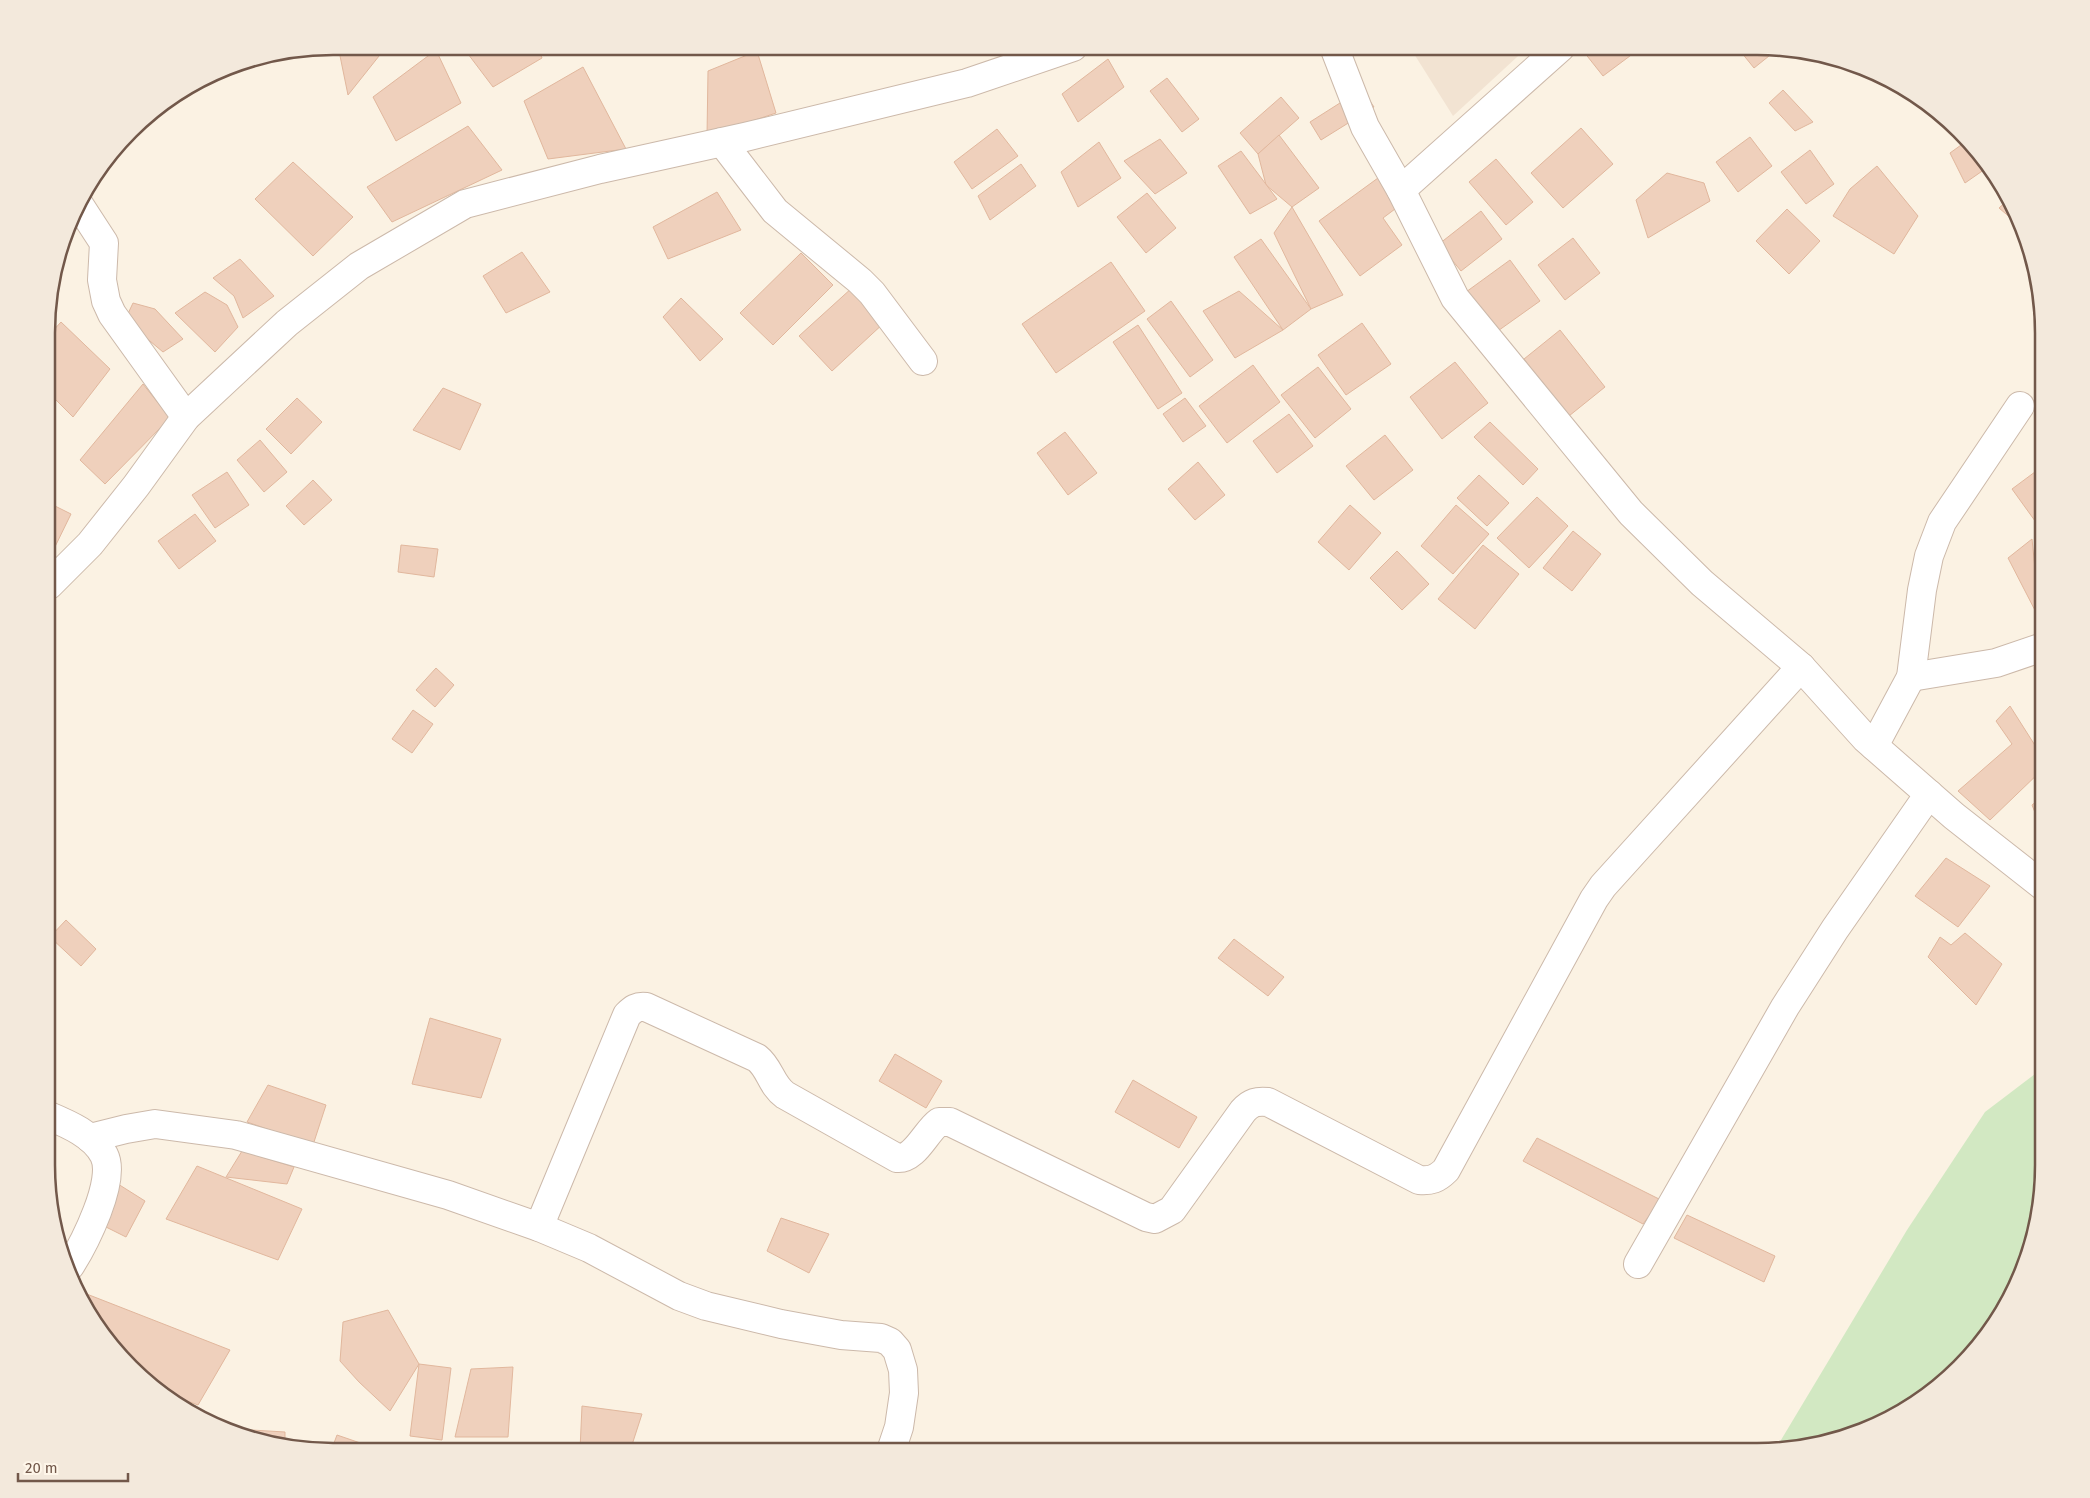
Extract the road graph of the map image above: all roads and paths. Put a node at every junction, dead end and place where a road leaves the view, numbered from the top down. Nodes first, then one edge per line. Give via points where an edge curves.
1 (1047, 55) edge
2 (1337, 55) edge
3 (1552, 55) edge
4 (722, 142) junction
5 (1401, 190) junction
6 (83, 211) edge
7 (923, 361) dead end
8 (2020, 406) dead end
9 (186, 417) junction
10 (55, 579) edge
11 (2035, 649) edge
12 (1801, 667) junction
13 (1912, 676) junction
14 (1874, 746) junction
15 (1929, 794) junction
16 (2035, 880) edge
17 (55, 1119) edge
18 (90, 1138) junction
19 (539, 1227) junction
20 (72, 1262) edge
21 (1638, 1264) dead end
22 (894, 1443) edge

1 - 4 street via 967,83
2 - 5 street via 1365,127
3 - 5 street
4 - 7 street via 775,211 872,293
4 - 9 street via 465,204 359,266 287,322
5 - 12 street via 1455,298 1631,513 1702,583
6 - 9 street via 104,243 102,280 112,314
8 - 13 street via 1942,522 1925,573
9 - 10 street via 90,544
11 - 13 street via 1996,662
12 - 14 street
12 - 19 street via 1603,886 1446,1170 1438,1178 1419,1180 1268,1102 1258,1101 1243,1111 1172,1210 1155,1219 950,1122 939,1122 911,1153 897,1158 785,1095 775,1086 757,1058 646,1007 638,1007 627,1015
13 - 14 street
14 - 15 street
15 - 16 street
15 - 21 street via 1785,1007
17 - 18 street
18 - 19 street via 156,1124 236,1135 448,1195
18 - 20 street via 105,1156 107,1172 101,1202
19 - 22 street via 589,1248 679,1296 706,1306 781,1324 890,1342 897,1350 903,1370 904,1393

